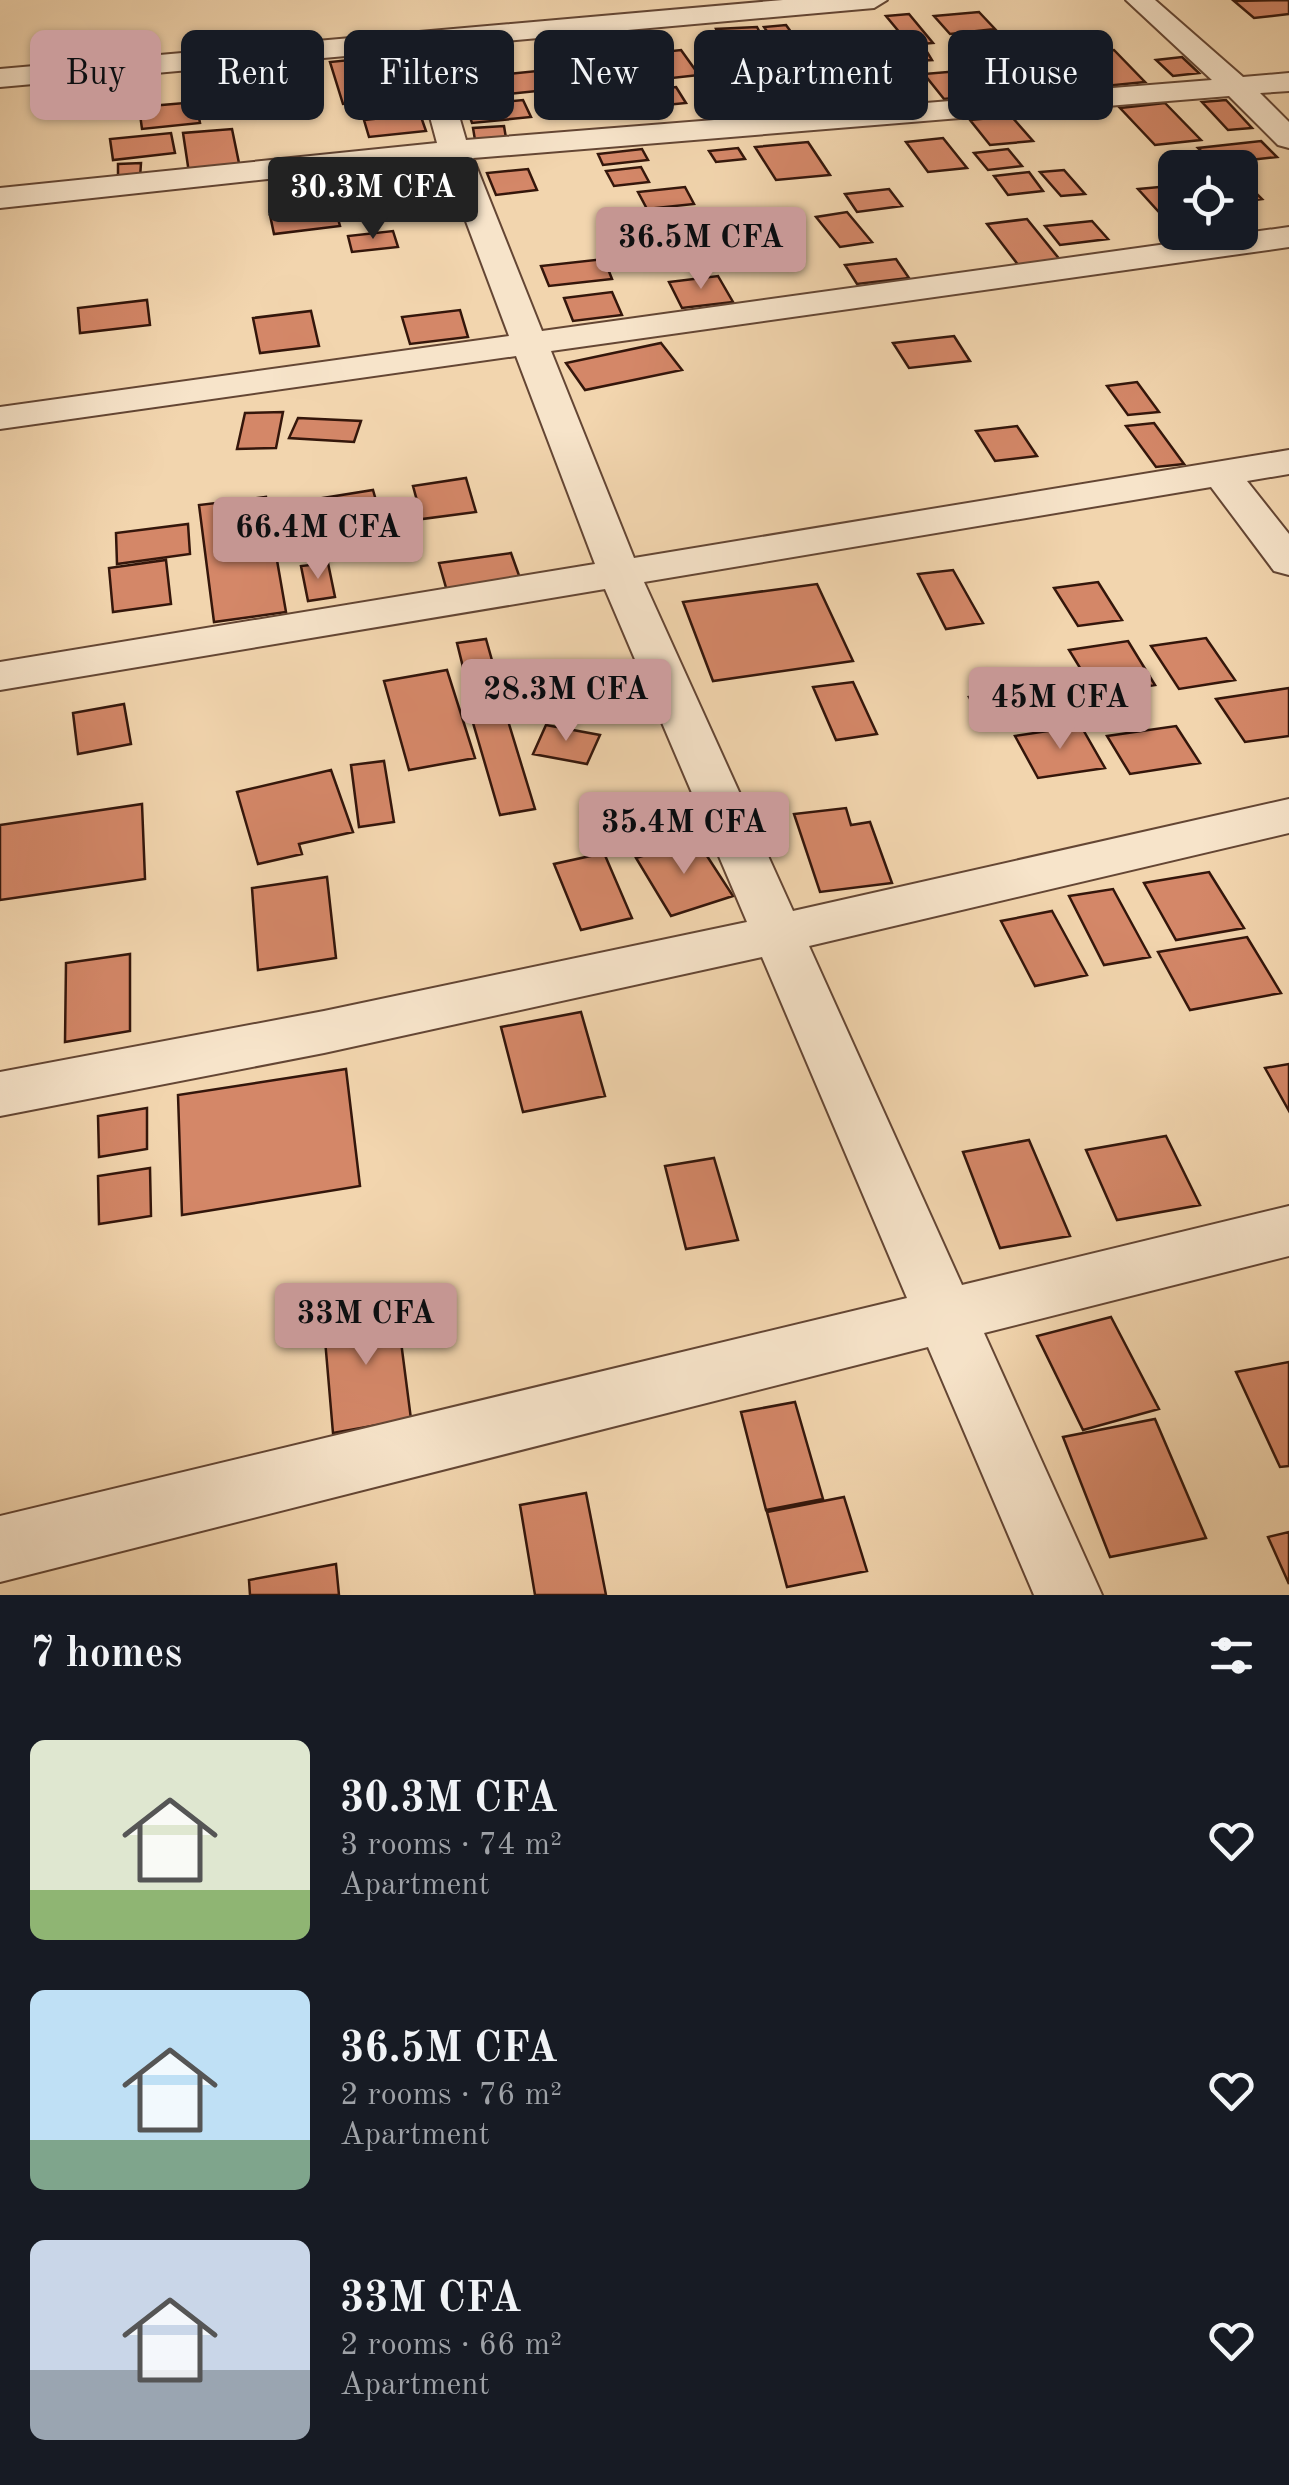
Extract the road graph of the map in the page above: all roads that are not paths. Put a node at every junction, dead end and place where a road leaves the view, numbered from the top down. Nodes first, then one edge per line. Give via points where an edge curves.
1 (874, 0) edge
2 (1139, 0) edge
3 (793, 3) edge
4 (514, 30) edge
5 (344, 46) edge
6 (0, 78) edge
7 (1289, 82) edge
8 (1236, 86) junction
9 (446, 120) edge
10 (1289, 139) edge
11 (454, 150) junction
12 (0, 198) edge
13 (1289, 236) edge
14 (529, 346) junction
15 (0, 418) edge
16 (1289, 462) edge
17 (1221, 472) junction
18 (1289, 562) edge
19 (618, 573) junction
20 (0, 676) edge
21 (1289, 816) edge
22 (778, 934) junction
23 (0, 1094) edge
24 (1289, 1231) edge
25 (948, 1318) junction
26 (0, 1549) edge
27 (1068, 1595) edge

1 - 3 street
2 - 8 street
3 - 4 street
5 - 6 street
7 - 8 street
8 - 10 street
8 - 11 street
9 - 11 street
11 - 12 street
11 - 14 street
13 - 14 street
14 - 15 street
14 - 19 street
16 - 17 street
17 - 18 street
17 - 19 street
19 - 20 street
19 - 22 street
21 - 22 street
22 - 23 street
22 - 25 street
24 - 25 street
25 - 26 street
25 - 27 street

